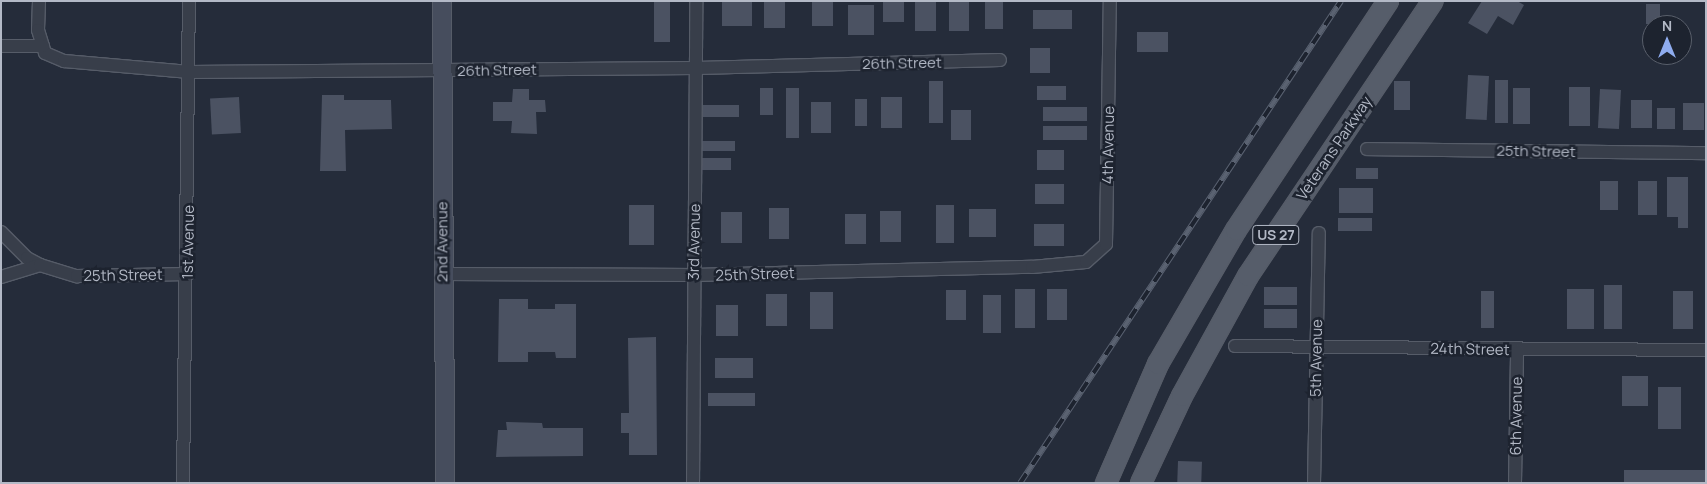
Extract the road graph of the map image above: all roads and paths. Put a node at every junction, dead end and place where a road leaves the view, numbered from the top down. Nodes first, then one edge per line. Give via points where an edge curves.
1 (38, 1) edge
2 (190, 1) edge
3 (442, 1) edge
4 (696, 1) edge
5 (1110, 1) edge
6 (1388, 1) edge
7 (1433, 1) edge
8 (1, 46) edge
9 (43, 46) junction
10 (1000, 60) dead end
11 (697, 68) junction
12 (443, 70) junction
13 (190, 72) junction
14 (1367, 149) dead end
15 (1706, 153) edge
16 (1, 232) edge
17 (1319, 233) dead end
18 (40, 264) junction
19 (1069, 264) joint
20 (188, 274) junction
21 (442, 274) junction
22 (694, 276) junction
23 (1, 277) edge
24 (1235, 346) dead end
25 (1316, 347) junction
26 (1517, 350) junction
27 (1706, 350) edge
28 (183, 483) edge
29 (445, 483) edge
30 (693, 483) edge
31 (1106, 483) edge
32 (1141, 483) edge
33 (1314, 483) edge
34 (1515, 483) edge

1 - 9 street via 38,30
2 - 13 street, 1st Avenue
3 - 12 main road, 2nd Avenue
4 - 11 street, 3rd Avenue
5 - 19 street, 4th Avenue via 1106,244 1086,262
6 - 31 main road, US 27 via 1236,230 1158,364
7 - 32 main road, Veterans Parkway / US 27 via 1248,276 1182,396
8 - 9 street
9 - 13 street, 26th Street via 46,53 64,61
10 - 11 street, 26th Street
11 - 12 street, 26th Street
11 - 22 street, 3rd Avenue
12 - 13 street, 26th Street
12 - 21 main road, 2nd Avenue
13 - 20 street, 1st Avenue
14 - 15 street, 25th Street
16 - 18 street, 25th Street via 27,258
17 - 25 street, 5th Avenue
18 - 20 street, 25th Street via 77,276
18 - 23 street
19 - 22 street, 25th Street
20 - 28 street, 1st Avenue
21 - 22 street, 25th Street
21 - 29 main road, 2nd Avenue
22 - 30 street, 3rd Avenue
24 - 25 street, 24th Street
25 - 26 street, 24th Street
25 - 33 street, 5th Avenue
26 - 27 street, 24th Street
26 - 34 street, 6th Avenue

